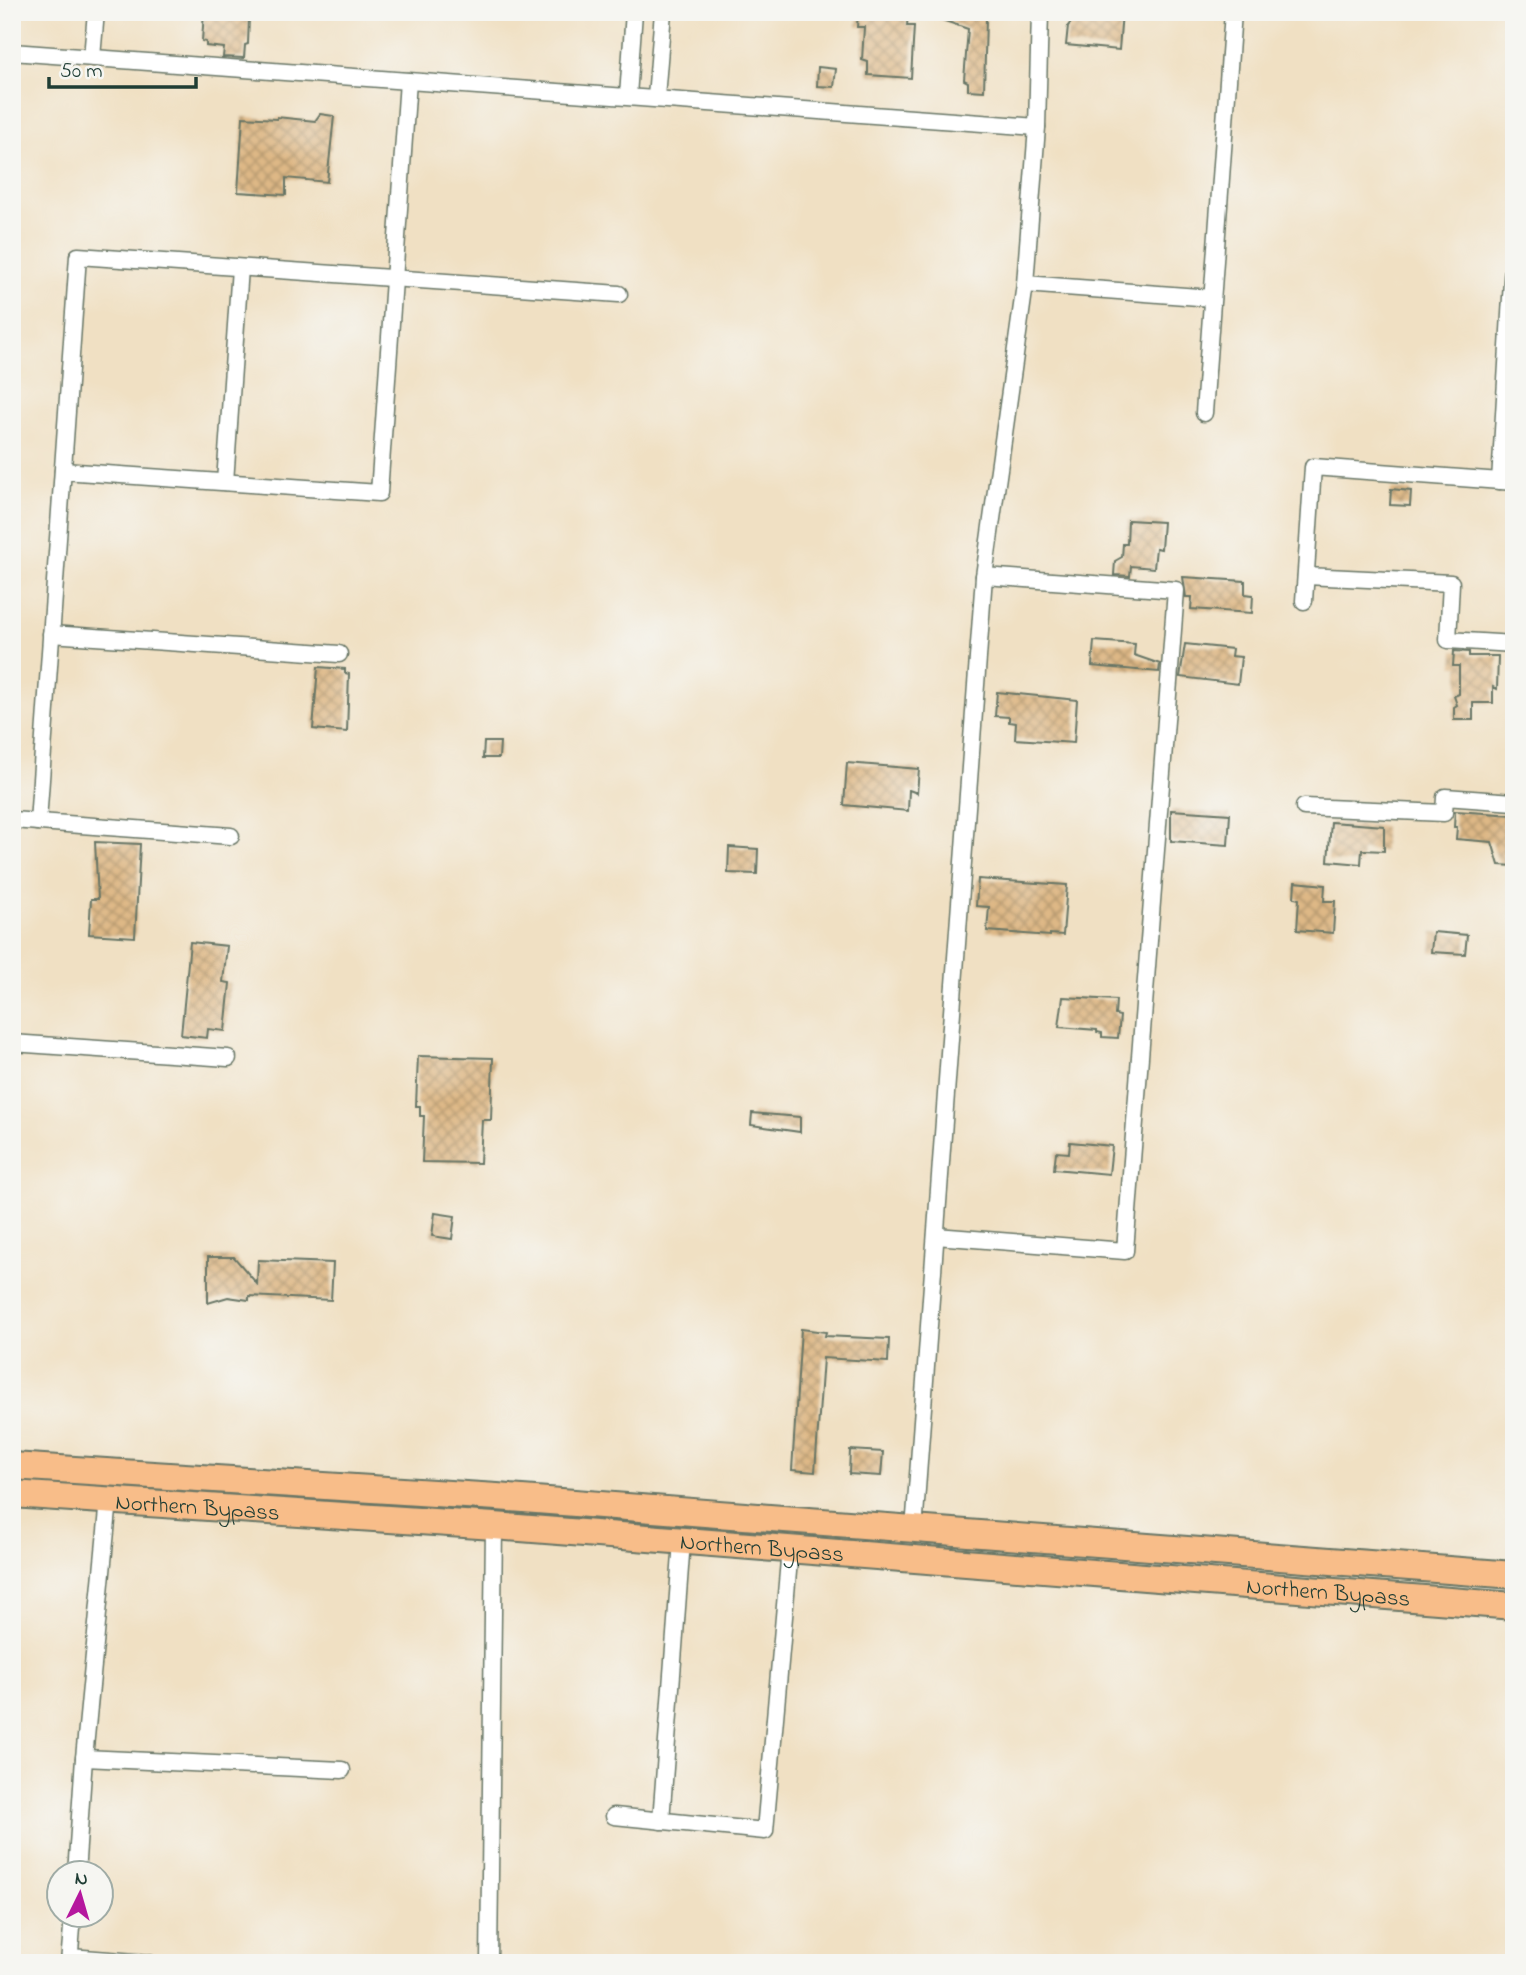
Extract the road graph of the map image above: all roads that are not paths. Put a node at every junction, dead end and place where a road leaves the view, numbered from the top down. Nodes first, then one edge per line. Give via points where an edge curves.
1 (96, 12) edge
2 (634, 12) edge
3 (663, 12) edge
4 (1040, 12) edge
5 (1233, 12) edge
6 (12, 52) edge
7 (92, 57) junction
8 (408, 81) junction
9 (628, 96) junction
10 (656, 97) junction
11 (1037, 127) junction
12 (1514, 247) edge
13 (240, 268) junction
14 (394, 278) junction
15 (1025, 284) junction
16 (619, 295) dead end
17 (1212, 298) junction
18 (1204, 413) dead end
19 (63, 471) junction
20 (1507, 481) edge
21 (225, 482) junction
22 (984, 576) junction
23 (1306, 576) junction
24 (1304, 601) dead end
25 (51, 634) junction
26 (1514, 644) edge
27 (339, 654) dead end
28 (1514, 803) edge
29 (1304, 807) dead end
30 (12, 820) edge
31 (38, 822) junction
32 (231, 835) dead end
33 (12, 1043) edge
34 (228, 1058) dead end
35 (936, 1236) junction
36 (12, 1466) edge
37 (225, 1480) junction
38 (12, 1494) edge
39 (109, 1500) junction
40 (223, 1507) junction
41 (494, 1526) junction
42 (914, 1530) junction
43 (682, 1541) junction
44 (790, 1549) junction
45 (1514, 1575) edge
46 (1514, 1606) edge
47 (84, 1758) junction
48 (342, 1770) dead end
49 (614, 1816) dead end
50 (661, 1821) junction
51 (77, 1860) edge
52 (72, 1930) edge
53 (70, 1960) edge
54 (149, 1963) edge
55 (489, 1963) edge

1 - 7 street
2 - 9 street
3 - 10 street
4 - 11 street
5 - 17 street
6 - 7 street
7 - 8 street
8 - 9 street
8 - 14 street
9 - 10 street
10 - 11 street
11 - 15 street
12 - 20 street
13 - 14 street
13 - 19 street via 78,256
13 - 21 street
14 - 16 street
14 - 21 street via 379,493
15 - 17 street
15 - 22 street
17 - 18 street
19 - 21 street
19 - 25 street
20 - 23 street via 1313,467
22 - 35 street
22 - 35 street via 1176,590 1125,1251
23 - 24 street
23 - 26 street via 1451,583 1448,640
25 - 27 street
25 - 31 street
28 - 29 street via 1445,797 1444,813
30 - 31 street
31 - 32 street
33 - 34 street
35 - 42 street
36 - 37 main road, Northern Bypass
37 - 40 main road
37 - 42 main road, Northern Bypass
38 - 39 main road, Northern Bypass
39 - 40 main road, Northern Bypass
39 - 47 street
40 - 41 main road, Northern Bypass
41 - 43 main road, Northern Bypass
41 - 55 street
42 - 45 main road, Northern Bypass
43 - 44 main road, Northern Bypass
43 - 50 street
44 - 46 main road, Northern Bypass
44 - 50 street via 765,1832
47 - 48 street
47 - 51 street
49 - 50 street
52 - 53 street
53 - 54 street

